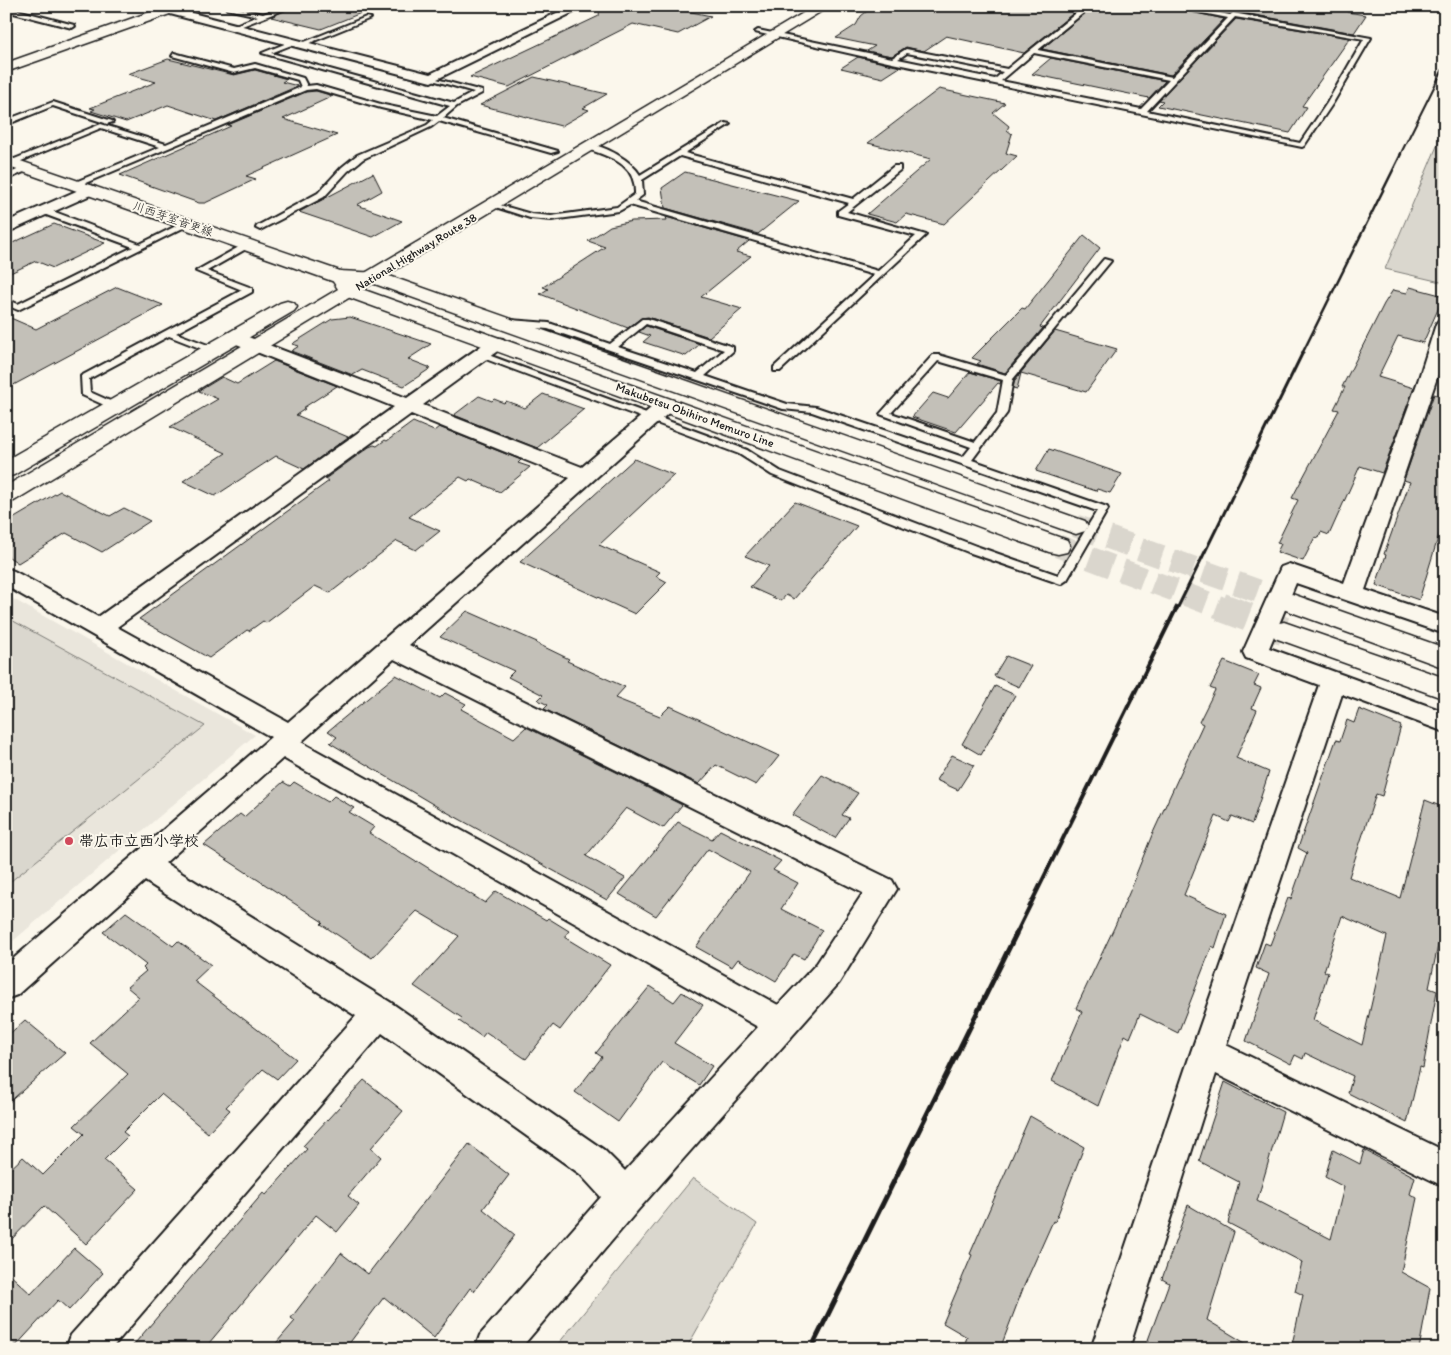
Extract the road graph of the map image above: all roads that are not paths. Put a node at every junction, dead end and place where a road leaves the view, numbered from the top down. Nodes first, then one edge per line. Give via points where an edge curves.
1 (151, 6) edge
2 (180, 6) edge
3 (290, 6) edge
4 (581, 6) edge
5 (803, 6) edge
6 (824, 6) edge
7 (1089, 6) edge
8 (1171, 6) edge
9 (229, 8) dead end
10 (6, 9) edge
11 (166, 11) junction
12 (1234, 14) junction
13 (264, 16) junction
14 (368, 18) dead end
15 (89, 21) dead end
16 (72, 26) junction
17 (232, 28) junction
18 (758, 32) junction
19 (53, 33) dead end
20 (774, 36) junction
21 (296, 44) junction
22 (1033, 51) junction
23 (174, 55) dead end
24 (892, 60) junction
25 (6, 68) edge
26 (1008, 71) junction
27 (430, 78) junction
28 (1174, 79) junction
29 (995, 82) junction
30 (305, 88) junction
31 (455, 105) junction
32 (1142, 112) junction
33 (440, 118) junction
34 (6, 122) edge
35 (726, 124) dead end
36 (100, 126) junction
37 (165, 146) junction
38 (591, 147) junction
39 (554, 151) junction
40 (679, 154) junction
41 (8, 167) edge
42 (897, 168) dead end
43 (639, 179) junction
44 (83, 188) junction
45 (468, 202) dead end
46 (629, 202) junction
47 (855, 202) junction
48 (493, 205) junction
49 (44, 211) junction
50 (187, 224) junction
51 (6, 228) edge
52 (260, 228) dead end
53 (249, 245) junction
54 (140, 247) junction
55 (1107, 261) dead end
56 (369, 269) junction
57 (879, 274) junction
58 (344, 284) junction
59 (6, 302) edge
60 (1445, 324) edge
61 (169, 333) junction
62 (235, 337) junction
63 (492, 340) junction
64 (258, 346) junction
65 (611, 348) junction
66 (213, 350) junction
67 (777, 369) dead end
68 (698, 377) junction
69 (1008, 379) junction
70 (1436, 384) edge
71 (116, 406) junction
72 (408, 406) junction
73 (658, 412) junction
74 (977, 446) junction
75 (966, 462) junction
76 (6, 470) edge
77 (585, 476) junction
78 (6, 496) edge
79 (1076, 526) tunnel mouth
80 (1058, 546) tunnel mouth
81 (6, 576) edge
82 (1352, 594) junction
83 (1292, 603) tunnel mouth
84 (1445, 626) edge
85 (99, 628) junction
86 (1284, 631) tunnel mouth
87 (391, 647) junction
88 (1445, 658) edge
89 (1332, 682) junction
90 (1445, 689) edge
91 (1445, 722) edge
92 (286, 740) junction
93 (142, 864) junction
94 (6, 985) edge
95 (379, 1013) junction
96 (782, 1024) junction
97 (1207, 1052) junction
98 (1445, 1170) edge
99 (625, 1197) junction
100 (85, 1349) edge
101 (494, 1349) edge
102 (1110, 1349) edge

1 - 11 street
2 - 11 main road
3 - 13 lane
4 - 27 street
5 - 18 main road, National Highway Route 38
6 - 20 main road, National Highway Route 38
7 - 22 lane
8 - 12 lane
9 - 13 lane
10 - 16 lane
11 - 17 street
11 - 25 main road
12 - 28 lane
12 - 32 lane via 1368,38 1302,145
13 - 17 lane
14 - 21 lane
15 - 16 main road
16 - 19 main road
17 - 21 street
18 - 20 lane
18 - 39 main road, National Highway Route 38
20 - 24 lane
20 - 38 main road, National Highway Route 38
21 - 27 street
21 - 31 lane via 265,53
22 - 26 lane
22 - 28 lane
23 - 30 lane via 234,71 255,66 301,79
24 - 26 lane via 906,51
24 - 29 lane
26 - 29 lane
27 - 31 lane via 480,92
28 - 32 lane
29 - 32 lane
30 - 33 lane via 316,87 383,107
30 - 37 lane
31 - 33 lane
33 - 39 lane
33 - 52 lane via 360,157 345,168 321,195
34 - 36 lane via 53,104 110,122
35 - 40 lane
36 - 37 lane
36 - 41 lane
37 - 44 lane
38 - 43 lane via 615,156
38 - 48 main road, National Highway Route 38
39 - 45 main road, National Highway Route 38
40 - 43 lane
40 - 47 lane
41 - 44 main road, 川西芽室音更線 via 28,168
42 - 47 lane
43 - 46 lane via 640,195
44 - 49 street
44 - 50 main road, 川西芽室音更線
46 - 48 lane via 619,209 552,218 530,216
46 - 57 lane
47 - 57 lane via 841,213 922,235
48 - 56 main road, National Highway Route 38
49 - 51 street
49 - 54 lane
50 - 53 main road, 川西芽室音更線
50 - 54 lane
53 - 58 main road, 川西芽室音更線
53 - 61 lane via 200,271 249,290
54 - 59 lane via 18,307
55 - 69 lane
56 - 58 main road, National Highway Route 38
56 - 63 main road, Makubetsu Obihiro Memuro Line
57 - 67 lane
58 - 62 main road, National Highway Route 38
58 - 63 main road, Makubetsu Obihiro Memuro Line
58 - 64 main road, National Highway Route 38
60 - 70 street
61 - 66 lane
61 - 71 lane via 84,378 85,392
62 - 64 street
62 - 66 main road, National Highway Route 38
63 - 65 lane via 549,326
63 - 72 street
63 - 73 main road, Makubetsu Obihiro Memuro Line
63 - 79 main road, Makubetsu Obihiro Memuro Line
64 - 72 street
64 - 78 main road, National Highway Route 38
65 - 68 lane
65 - 68 lane via 645,321 730,349
66 - 71 main road, National Highway Route 38
68 - 75 lane via 786,407 813,409
69 - 74 lane via 1002,413
69 - 74 lane via 936,357 885,414
70 - 82 street
71 - 76 main road, National Highway Route 38
72 - 77 street
72 - 85 street
73 - 75 lane via 743,452 776,473 1061,580 1103,509
73 - 77 street
73 - 80 main road, Makubetsu Obihiro Memuro Line
74 - 75 lane
77 - 87 street
81 - 85 street
82 - 84 street
82 - 89 street via 1289,572 1255,652
83 - 88 main road
85 - 92 street
86 - 90 main road
87 - 92 street
87 - 96 street via 882,889 828,973
89 - 91 street
89 - 97 street
92 - 93 street
92 - 96 street
93 - 94 street
93 - 95 street
95 - 99 street via 592,1162
95 - 100 street
96 - 99 street
97 - 98 street
97 - 102 street
99 - 101 street

